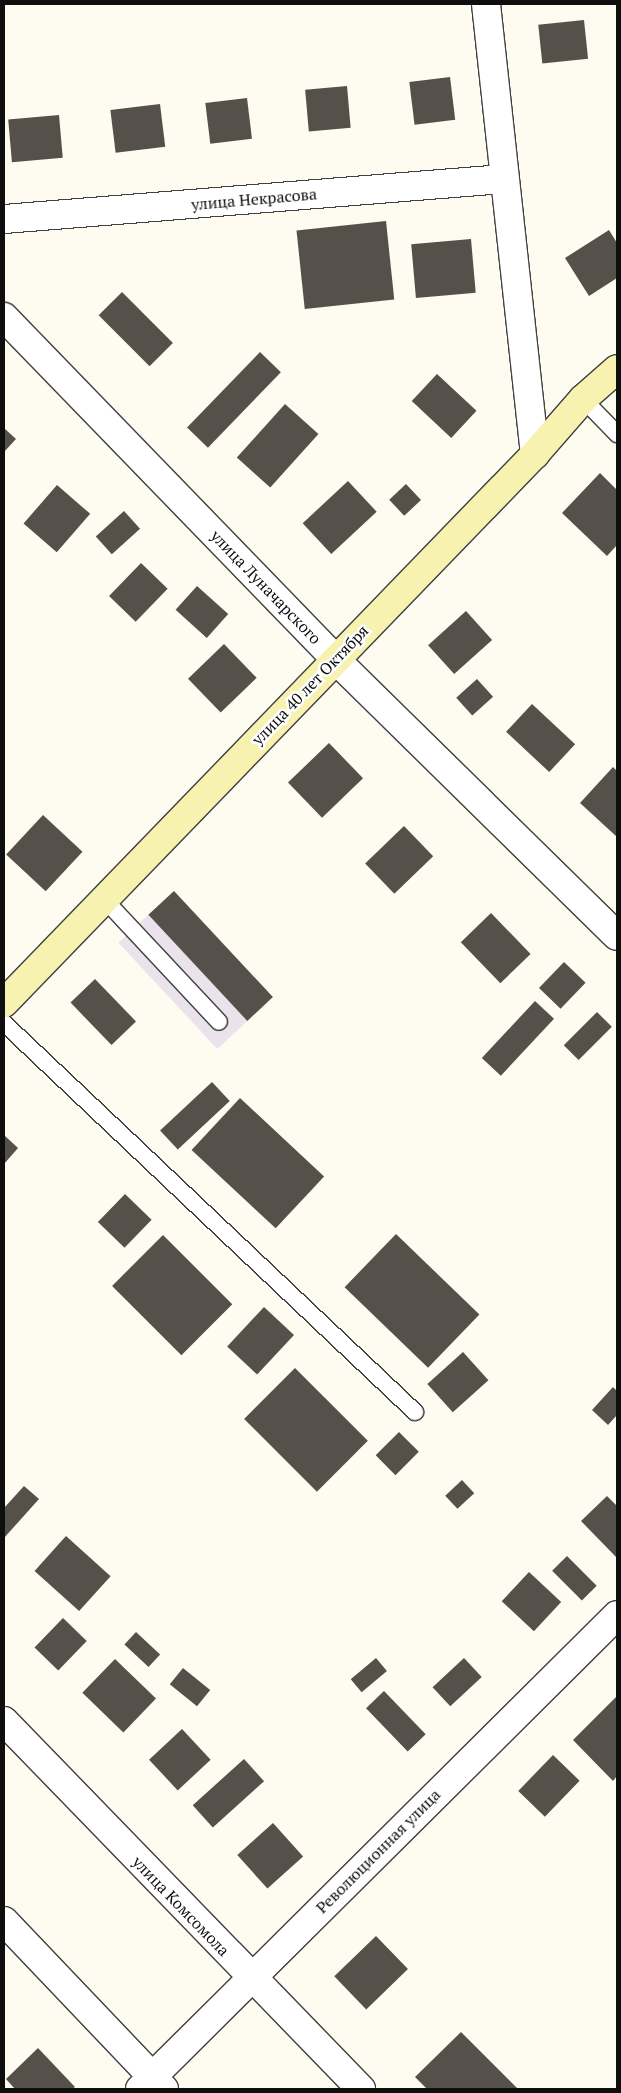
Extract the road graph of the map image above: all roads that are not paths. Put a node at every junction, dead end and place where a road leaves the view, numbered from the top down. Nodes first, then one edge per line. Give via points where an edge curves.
1 (486, 4) edge
2 (503, 179) junction
3 (4, 219) edge
4 (4, 317) edge
5 (617, 369) edge
6 (583, 399) junction
7 (617, 434) edge
8 (535, 454) junction
9 (336, 659) junction
10 (104, 899) junction
11 (617, 936) edge
12 (4, 1003) edge
13 (219, 1022) dead end
14 (4, 1023) edge
15 (415, 1412) dead end
16 (617, 1615) edge
17 (4, 1721) edge
18 (4, 1921) edge
19 (250, 1978) junction
20 (152, 2085) edge
21 (361, 2089) edge

1 - 2 street
2 - 3 street, улица Некрасова
2 - 8 street
4 - 9 street, улица Луначарского
5 - 6 main road, улица 40 лет Октября
6 - 7 lane
6 - 8 main road, улица 40 лет Октября
8 - 9 main road, улица 40 лет Октября
9 - 10 main road, улица 40 лет Октября
9 - 11 street, улица Луначарского
10 - 12 main road, улица 40 лет Октября
10 - 13 lane
14 - 15 lane
16 - 19 street, Революционная улица
17 - 19 street, улица Комсомола
18 - 20 street
19 - 20 street, Революционная улица
19 - 21 street, улица Комсомола

